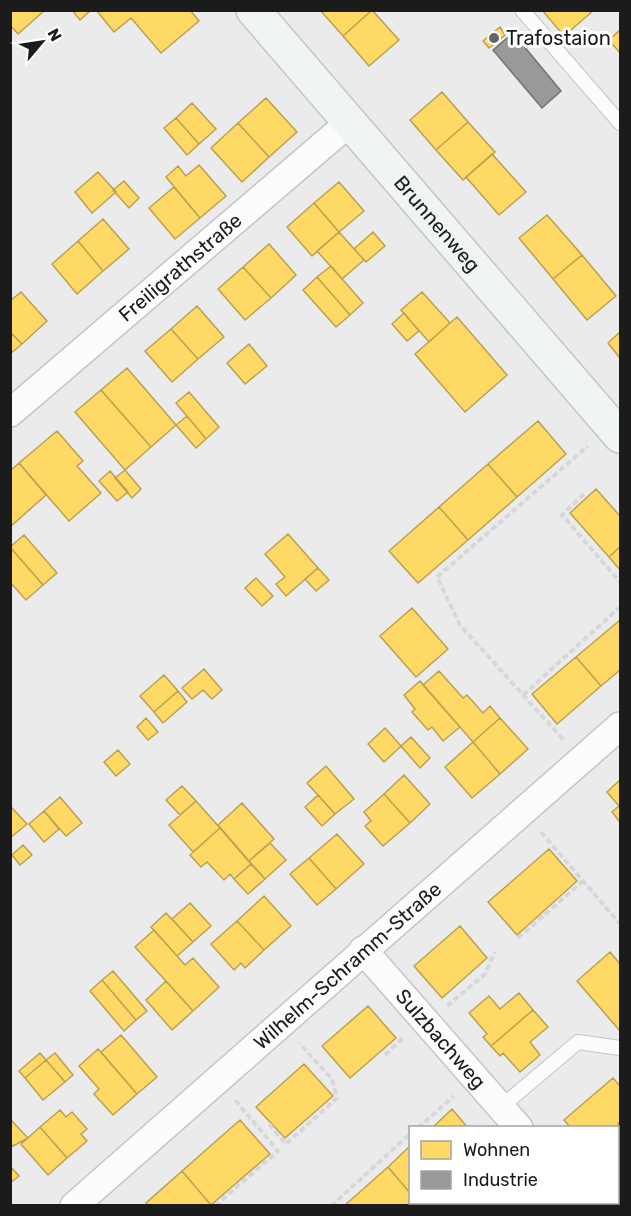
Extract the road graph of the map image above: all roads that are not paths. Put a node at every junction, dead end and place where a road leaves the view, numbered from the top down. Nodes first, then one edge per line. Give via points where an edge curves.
1 (253, 10) edge
2 (522, 10) edge
3 (350, 122) junction
4 (621, 123) edge
5 (10, 413) edge
6 (621, 436) edge
7 (621, 726) edge
8 (363, 950) junction
9 (621, 1048) edge
10 (501, 1107) junction
11 (517, 1126) edge
12 (74, 1206) edge

1 - 3 street, Brunnenweg
2 - 4 lane
3 - 5 street, Freiligrathstraße
3 - 6 street, Brunnenweg
7 - 8 street, Wilhelm-Schramm-Straße
8 - 10 street, Sulzbachweg
8 - 12 street, Wilhelm-Schramm-Straße
9 - 10 lane via 578,1042
10 - 11 street, Sulzbachweg

